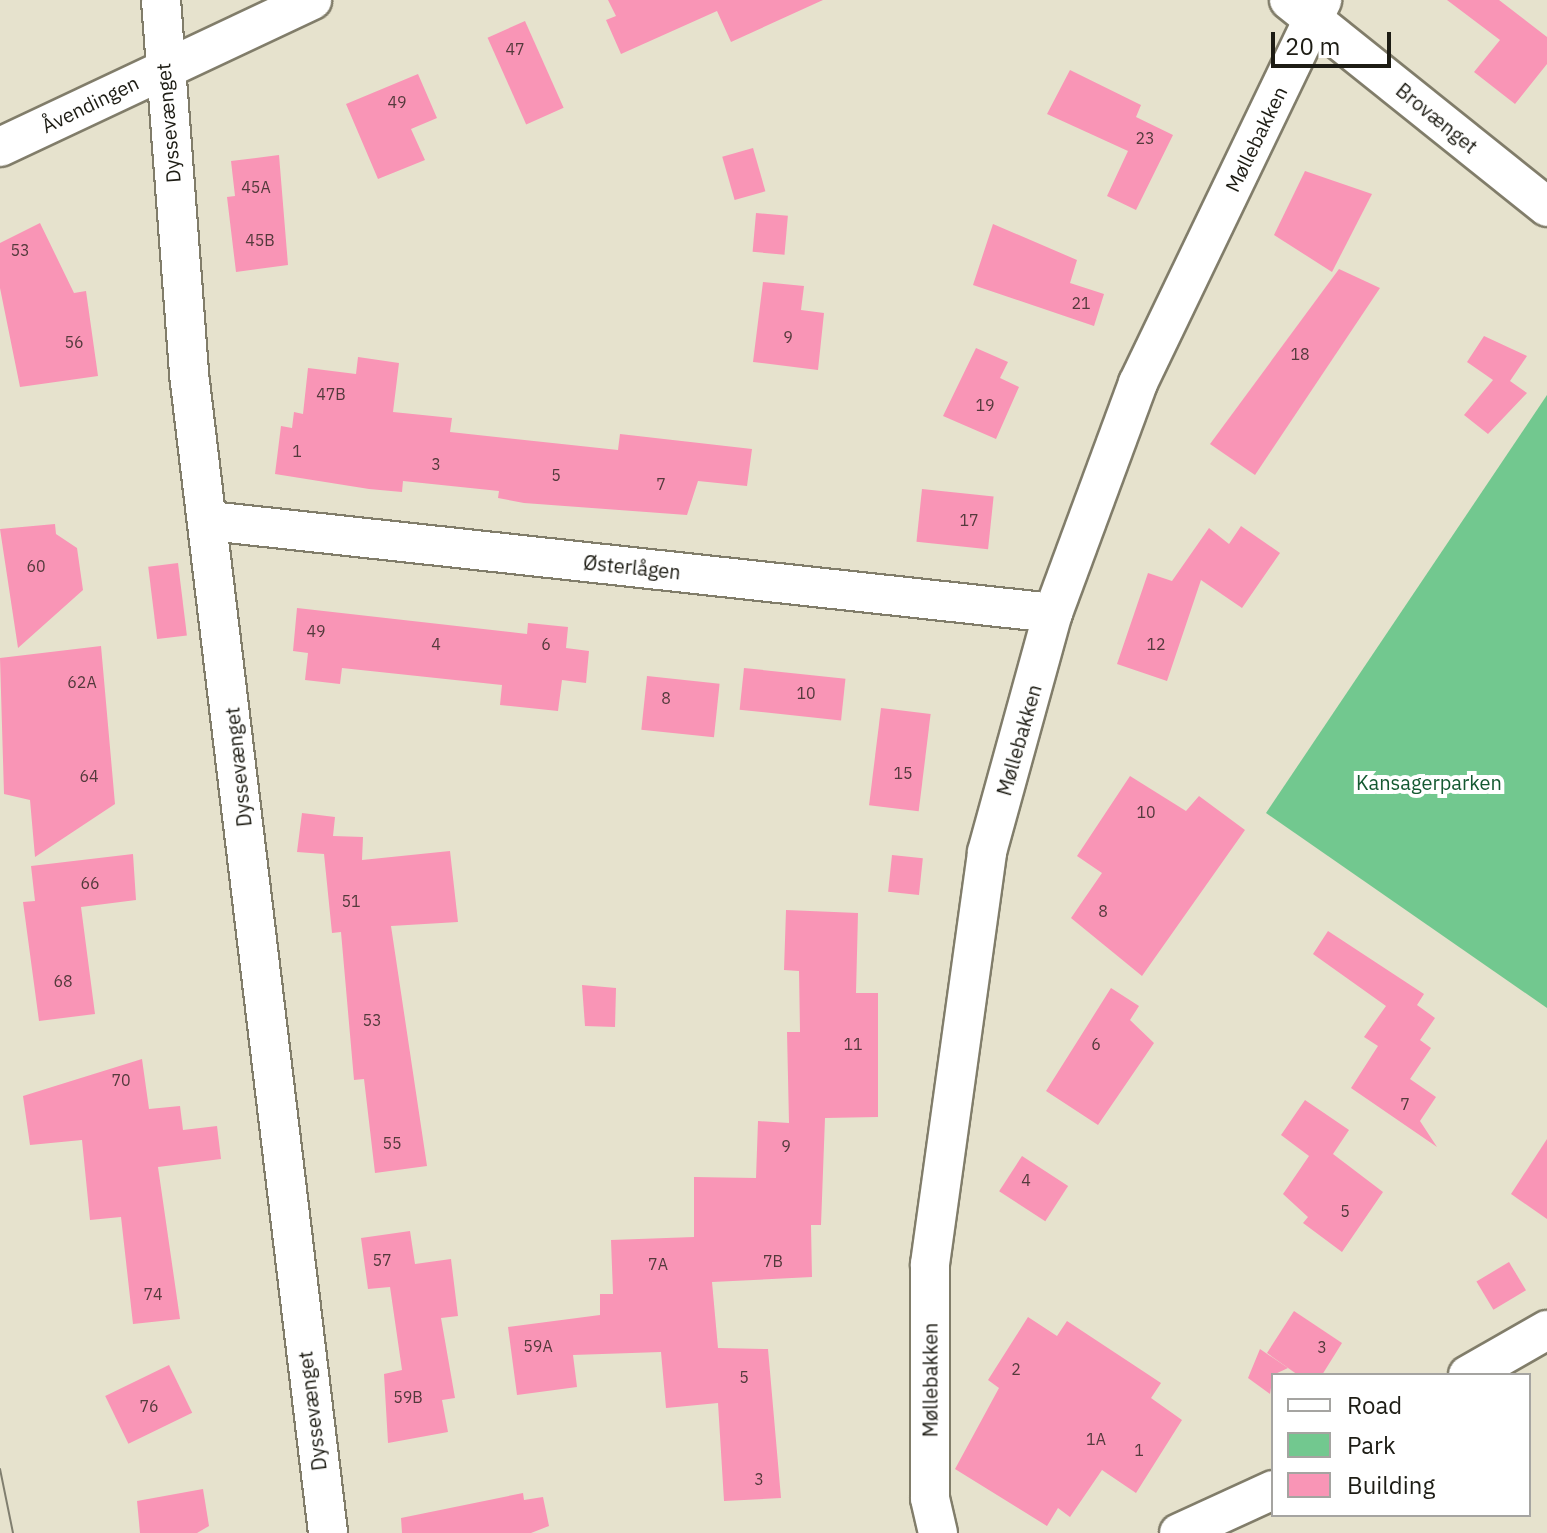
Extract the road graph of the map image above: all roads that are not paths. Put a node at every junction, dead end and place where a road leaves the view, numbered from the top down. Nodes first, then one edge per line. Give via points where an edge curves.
1 (161, 0) edge
2 (312, 0) edge
3 (1308, 6) edge
4 (164, 69) junction
5 (0, 147) edge
6 (1547, 207) edge
7 (210, 521) junction
8 (1053, 613) junction
9 (1547, 1330) edge
10 (1472, 1373) edge
11 (1271, 1491) edge
12 (328, 1533) edge
13 (938, 1533) edge
14 (1179, 1533) edge

1 - 4 street, Dyssevænget
2 - 4 street, Åvendingen
3 - 6 street, Brovænget
3 - 8 street, Møllebakken via 1138,383
4 - 5 street, Åvendingen
4 - 7 street, Dyssevænget
7 - 8 street, Østerlågen
7 - 12 street, Dyssevænget
8 - 13 street, Møllebakken via 987,852 954,1064 930,1264 930,1498
9 - 10 street
11 - 14 street

